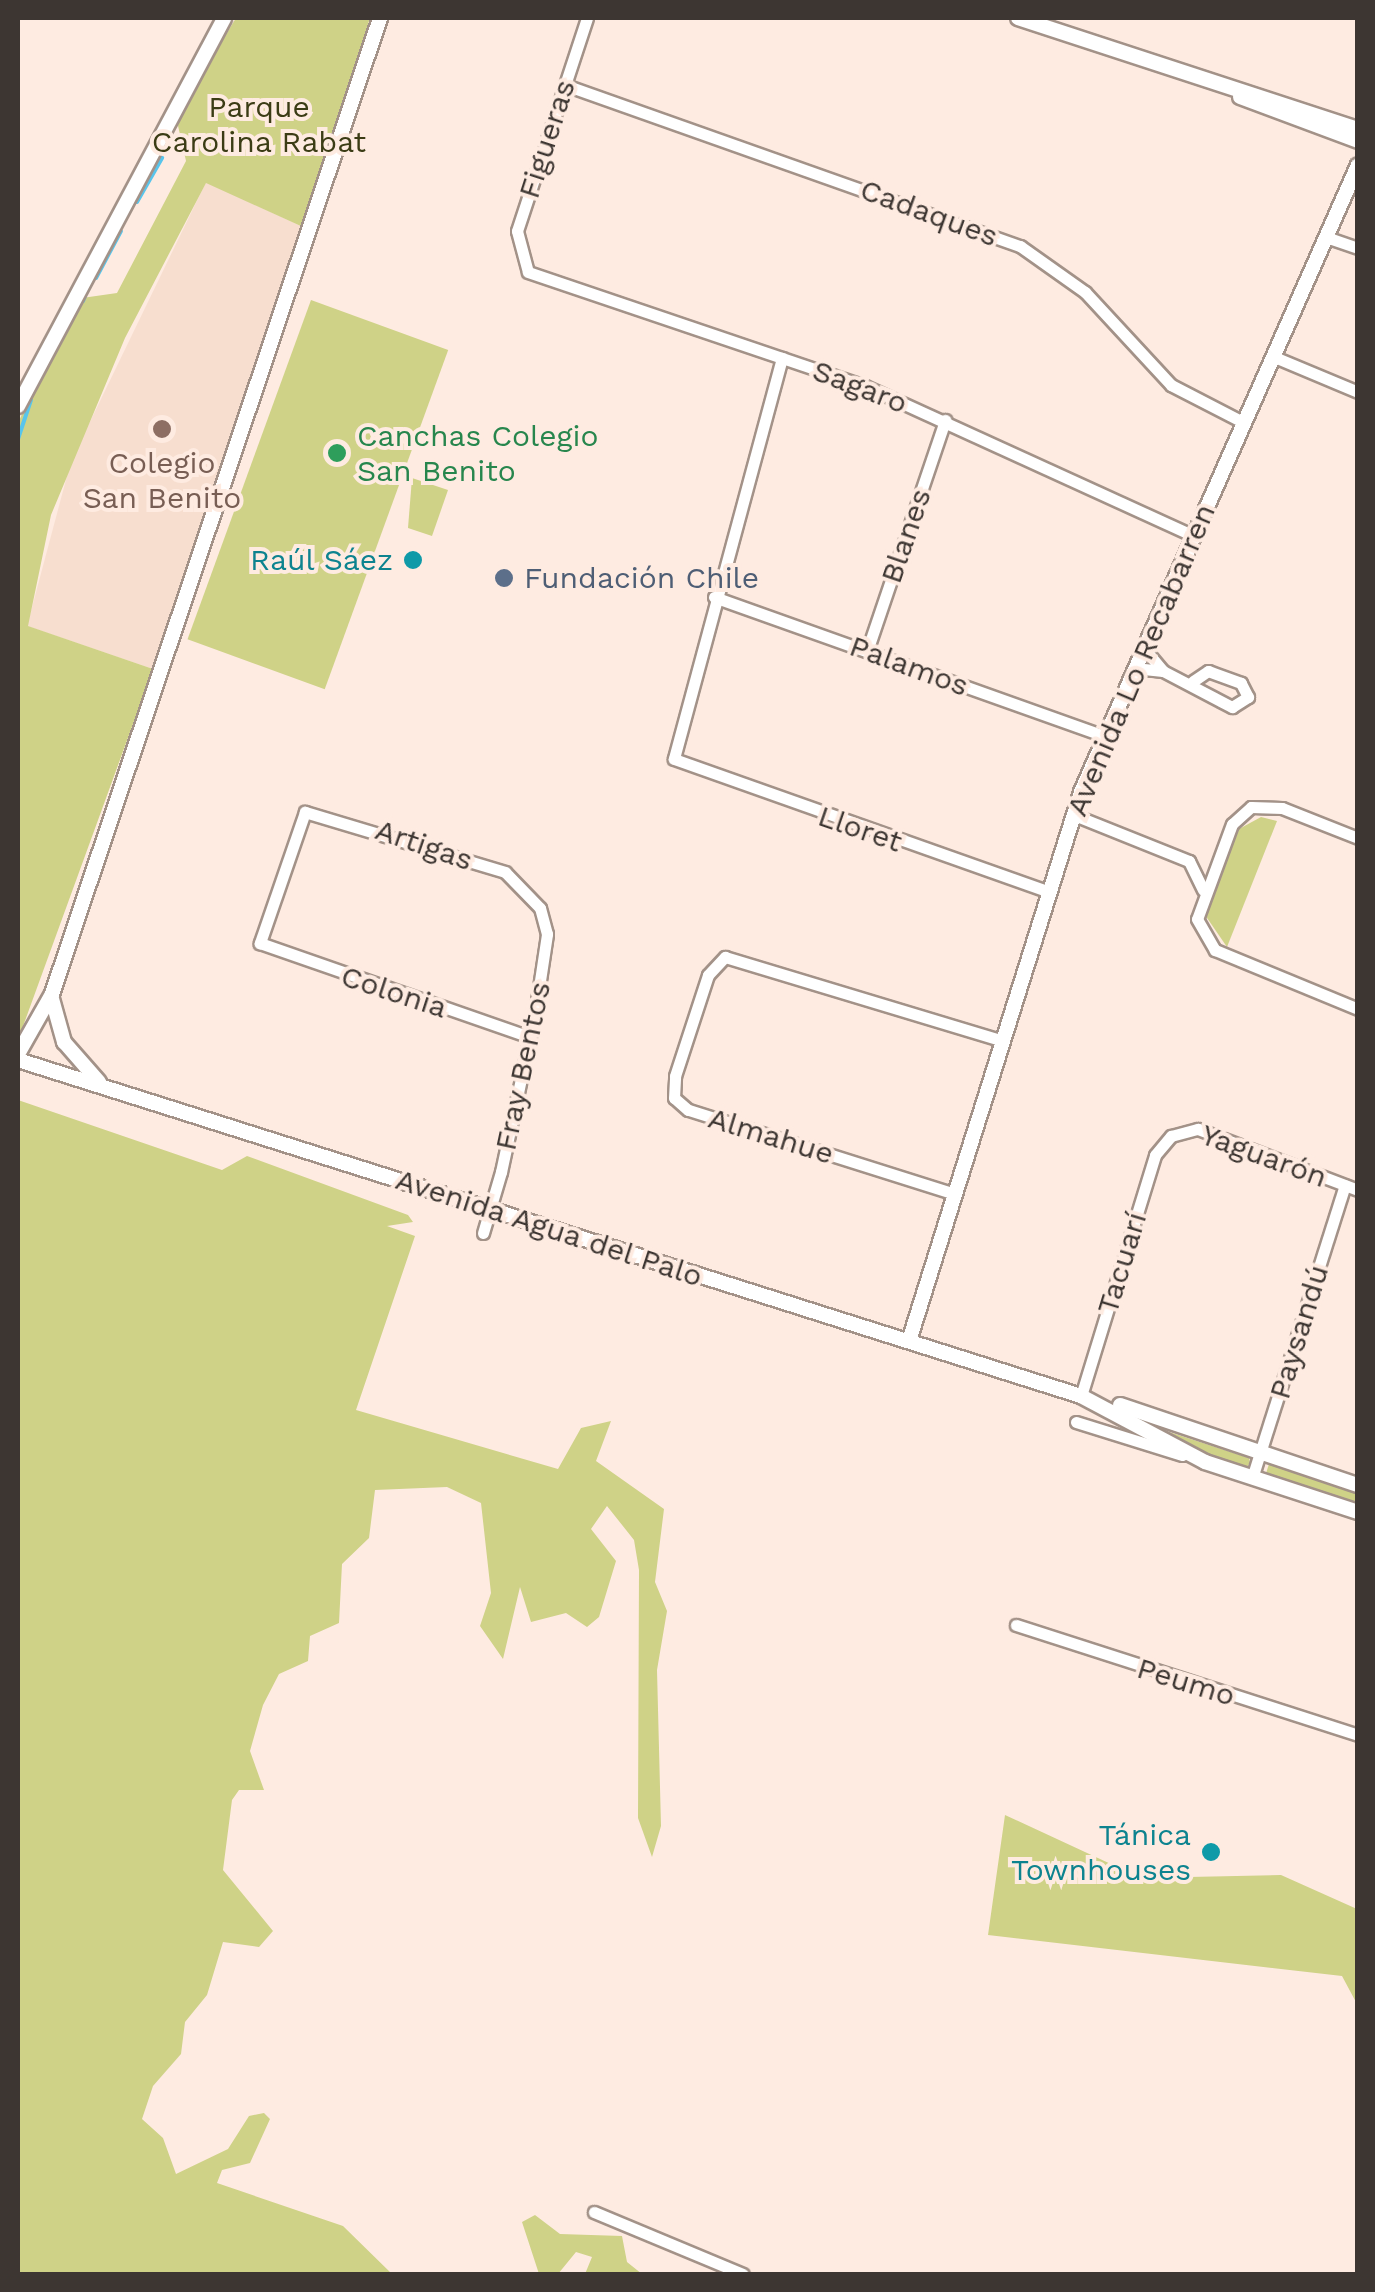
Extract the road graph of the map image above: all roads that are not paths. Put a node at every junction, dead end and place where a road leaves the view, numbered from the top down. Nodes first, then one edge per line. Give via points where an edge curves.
1 (224, 18) edge
2 (380, 18) edge
3 (587, 18) edge
4 (1018, 18) edge
5 (564, 85) junction
6 (1226, 89) junction
7 (1358, 129) edge
8 (1358, 142) edge
9 (1358, 165) edge
10 (1326, 236) junction
11 (1358, 248) edge
12 (520, 261) joint
13 (1272, 356) junction
14 (782, 358) junction
15 (1358, 392) edge
16 (18, 406) edge
17 (945, 420) junction
18 (1243, 422) junction
19 (1194, 536) junction
20 (714, 597) junction
21 (1144, 648) junction
22 (867, 651) junction
23 (1134, 668) junction
24 (1163, 670) junction
25 (1194, 681) junction
26 (1104, 736) junction
27 (1074, 814) junction
28 (1358, 838) edge
29 (1225, 840) junction
30 (1189, 861) junction
31 (1050, 892) junction
32 (1202, 894) junction
33 (535, 899) joint
34 (260, 944) joint
35 (52, 994) junction
36 (1358, 1009) edge
37 (18, 1030) edge
38 (37, 1030) junction
39 (530, 1037) junction
40 (1003, 1041) junction
41 (18, 1057) edge
42 (108, 1088) junction
43 (1172, 1136) joint
44 (1351, 1188) edge
45 (955, 1194) junction
46 (490, 1209) junction
47 (483, 1233) dead end
48 (908, 1341) junction
49 (1081, 1396) junction
50 (1076, 1422) dead end
51 (1261, 1454) junction
52 (1205, 1462) junction
53 (1252, 1478) junction
54 (1358, 1485) edge
55 (1358, 1512) edge
56 (1016, 1625) dead end
57 (1358, 1735) edge
58 (594, 2212) dead end
59 (742, 2274) edge

1 - 16 street
2 - 35 street
3 - 5 street, Figueras
4 - 6 street
5 - 12 street, Figueras via 516,231
5 - 18 street, Cadaques via 1020,246 1085,292 1171,384
6 - 7 street
6 - 8 street
9 - 10 street, Avenida Lo Recabarren
10 - 11 street
10 - 13 street, Avenida Lo Recabarren
12 - 14 street, Sagaro via 544,282
13 - 15 street
13 - 18 street, Avenida Lo Recabarren
14 - 17 street, Sagaro
14 - 20 street
17 - 19 street, Sagaro
17 - 22 street, Blanes
18 - 19 street, Avenida Lo Recabarren
19 - 21 street, Avenida Lo Recabarren
20 - 22 street, Palamos
20 - 31 street, Lloret via 674,759 686,771
21 - 23 street, Avenida Lo Recabarren
21 - 24 street
22 - 26 street, Palamos
23 - 24 street
23 - 26 street, Avenida Lo Recabarren
24 - 25 street
25 - 25 street via 1200,694 1232,707 1248,697 1241,683 1208,671
26 - 27 street, Avenida Lo Recabarren
27 - 30 street
27 - 31 street, Avenida Lo Recabarren
28 - 29 street via 1259,804 1240,813
29 - 30 street
29 - 32 street
30 - 32 street
31 - 40 street, Avenida Lo Recabarren
32 - 36 street via 1198,930 1216,950
33 - 34 street, Artigas via 496,869 304,812
33 - 39 street, Fray Bentos via 547,934
34 - 39 street, Colonia
35 - 38 street
35 - 42 street via 64,1042
37 - 38 street
38 - 41 street
39 - 46 street, Fray Bentos
40 - 45 street, Avenida Lo Recabarren
40 - 45 street, Almahue via 734,956 712,965 680,1059 672,1088 688,1110
41 - 42 street, Avenida Agua del Palo
42 - 46 street, Avenida Agua del Palo
43 - 44 street, Yaguarón via 1198,1129
43 - 49 street, Tacuarí via 1155,1155
44 - 51 street, Paysandú
45 - 48 street, Avenida Lo Recabarren
46 - 47 street, Fray Bentos
46 - 48 street, Avenida Agua del Palo
48 - 49 street, Avenida Agua del Palo
49 - 51 street, Avenida Agua del Palo
49 - 52 street, Avenida Agua del Palo
50 - 52 street, Avenida Agua del Palo
51 - 53 street, Paysandú
51 - 54 street, Avenida Agua del Palo
52 - 53 street, Avenida Agua del Palo
53 - 55 street, Avenida Agua del Palo
56 - 57 street, Peumo
58 - 59 street

